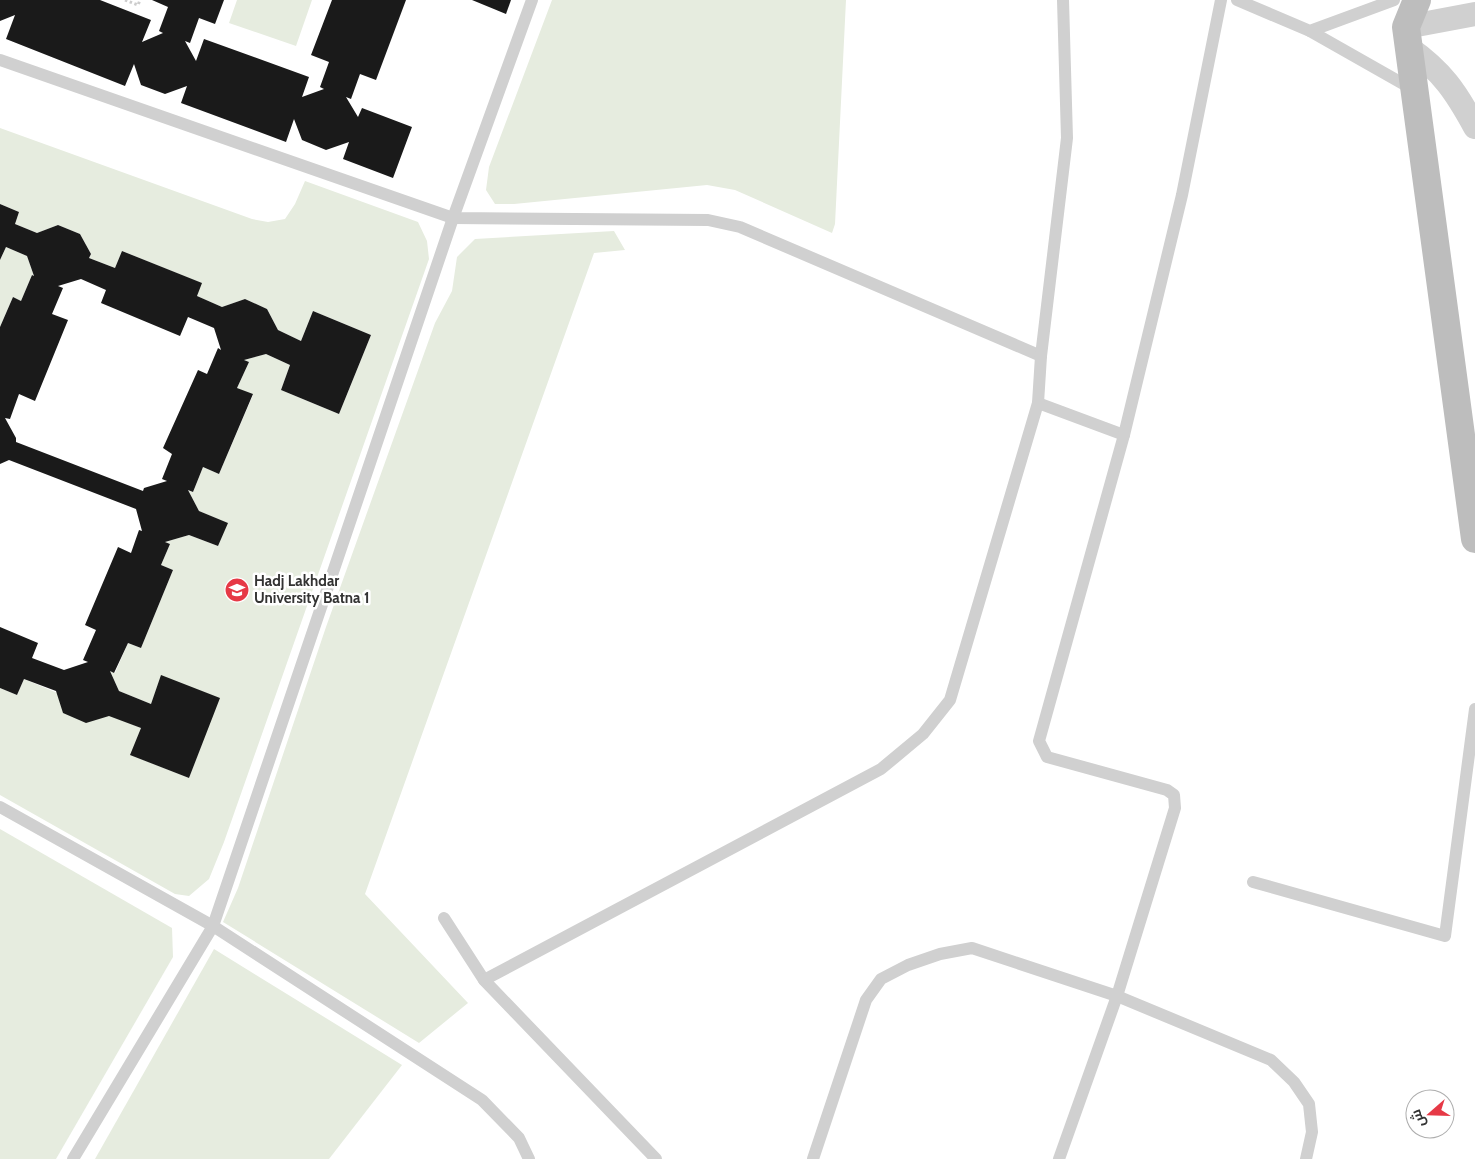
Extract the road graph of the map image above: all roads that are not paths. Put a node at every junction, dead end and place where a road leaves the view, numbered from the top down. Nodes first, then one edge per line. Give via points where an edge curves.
1 (532, 0) edge
2 (1063, 0) edge
3 (1221, 0) edge
4 (1237, 0) edge
5 (1394, 0) edge
6 (1417, 0) edge
7 (1475, 14) edge
8 (1310, 31) junction
9 (1408, 38) junction
10 (0, 60) edge
11 (1415, 90) junction
12 (1475, 127) edge
13 (453, 218) junction
14 (1041, 356) junction
15 (1038, 403) junction
16 (1124, 435) junction
17 (1475, 539) edge
18 (1475, 708) edge
19 (0, 807) edge
20 (1253, 882) dead end
21 (444, 918) dead end
22 (213, 926) junction
23 (484, 980) junction
24 (1117, 996) junction
25 (818, 1158) edge
26 (73, 1159) edge
27 (529, 1159) edge
28 (656, 1159) edge
29 (1059, 1159) edge
30 (1306, 1159) edge

1 - 13 lane
2 - 14 lane via 1067,138
3 - 16 lane via 1182,195
4 - 8 lane
5 - 8 lane
6 - 9 street
7 - 9 street
8 - 11 lane
9 - 11 street
9 - 12 street via 1444,77
10 - 13 lane
11 - 17 street
13 - 14 lane via 708,220 740,227
13 - 22 lane
14 - 15 lane
15 - 16 lane
15 - 23 lane via 950,700 923,734 880,769
16 - 24 lane via 1039,741 1047,757 1174,795 1175,808
18 - 20 lane via 1445,936
19 - 22 lane
21 - 23 lane
22 - 26 lane
22 - 27 lane via 482,1100 519,1138
23 - 28 lane
24 - 25 lane via 972,948 908,965 881,979 866,1000
24 - 29 lane
24 - 30 lane via 1271,1060 1294,1082 1309,1104 1312,1132

